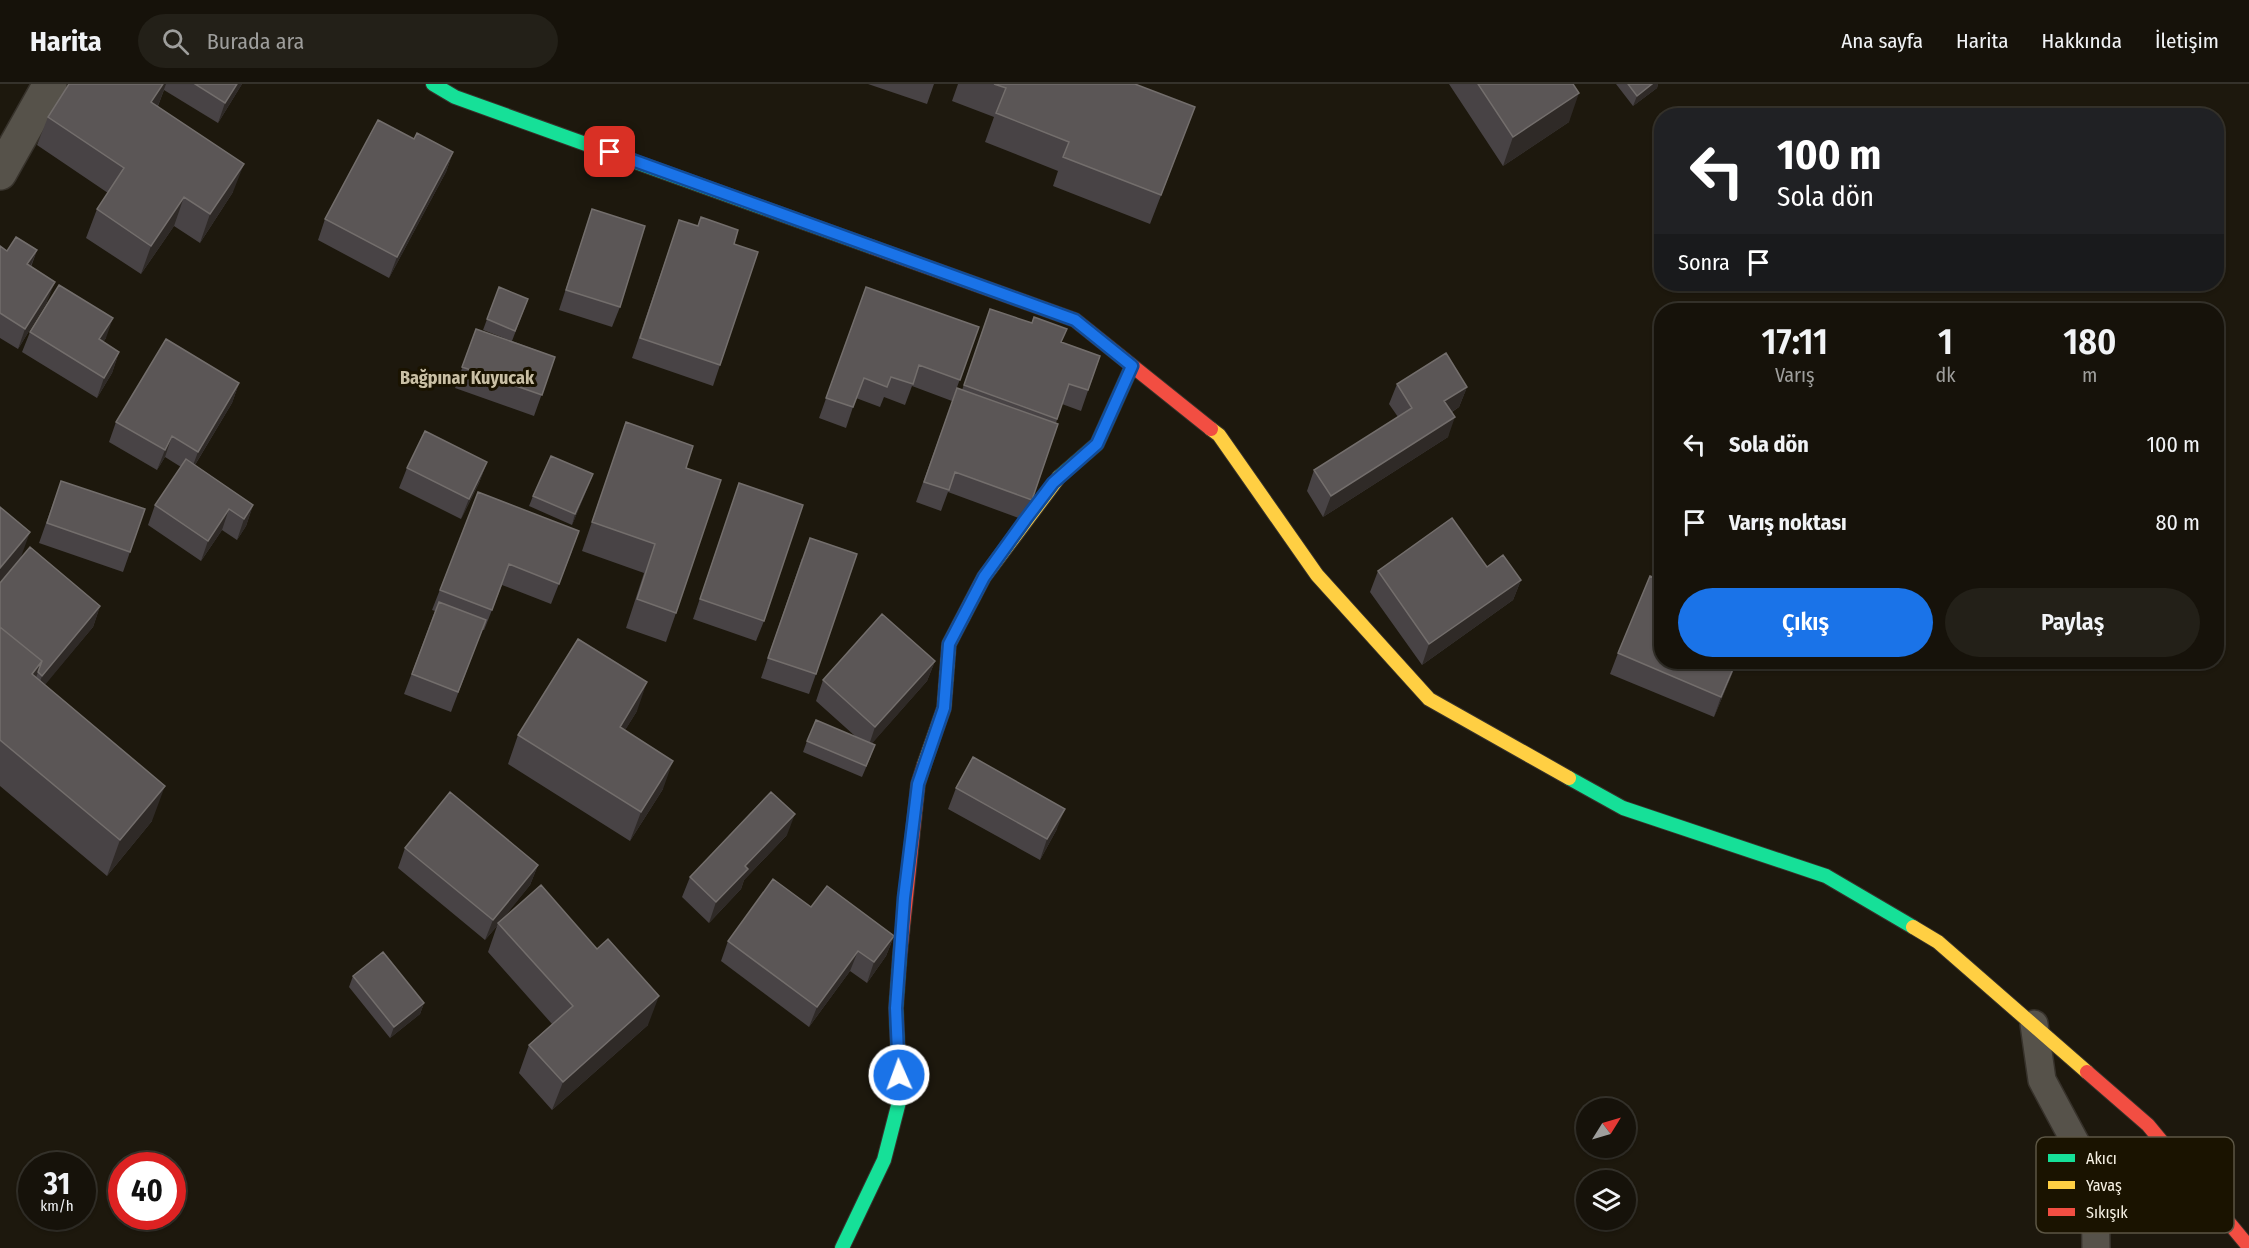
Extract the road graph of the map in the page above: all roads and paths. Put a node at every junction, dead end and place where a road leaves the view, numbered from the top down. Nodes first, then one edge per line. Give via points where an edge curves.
1 (50, 84) edge
2 (433, 84) edge
3 (0, 173) edge
4 (1132, 366) junction
5 (2034, 1024) junction
6 (2073, 1137) edge
7 (2158, 1137) edge
8 (2234, 1229) edge
9 (2096, 1233) edge
10 (2249, 1247) edge
11 (842, 1248) edge
12 (2096, 1248) edge

1 - 3 street
2 - 4 street via 455,97 1075,320
4 - 5 street via 1219,435 1317,575 1429,699 1623,808 1826,876 1938,942
4 - 11 street via 1097,444 1053,483 1025,520 984,577 949,644 944,708 918,784 904,898 896,1008 900,1098 884,1160
5 - 6 lane via 2042,1080
5 - 7 street
8 - 10 street
9 - 12 lane

